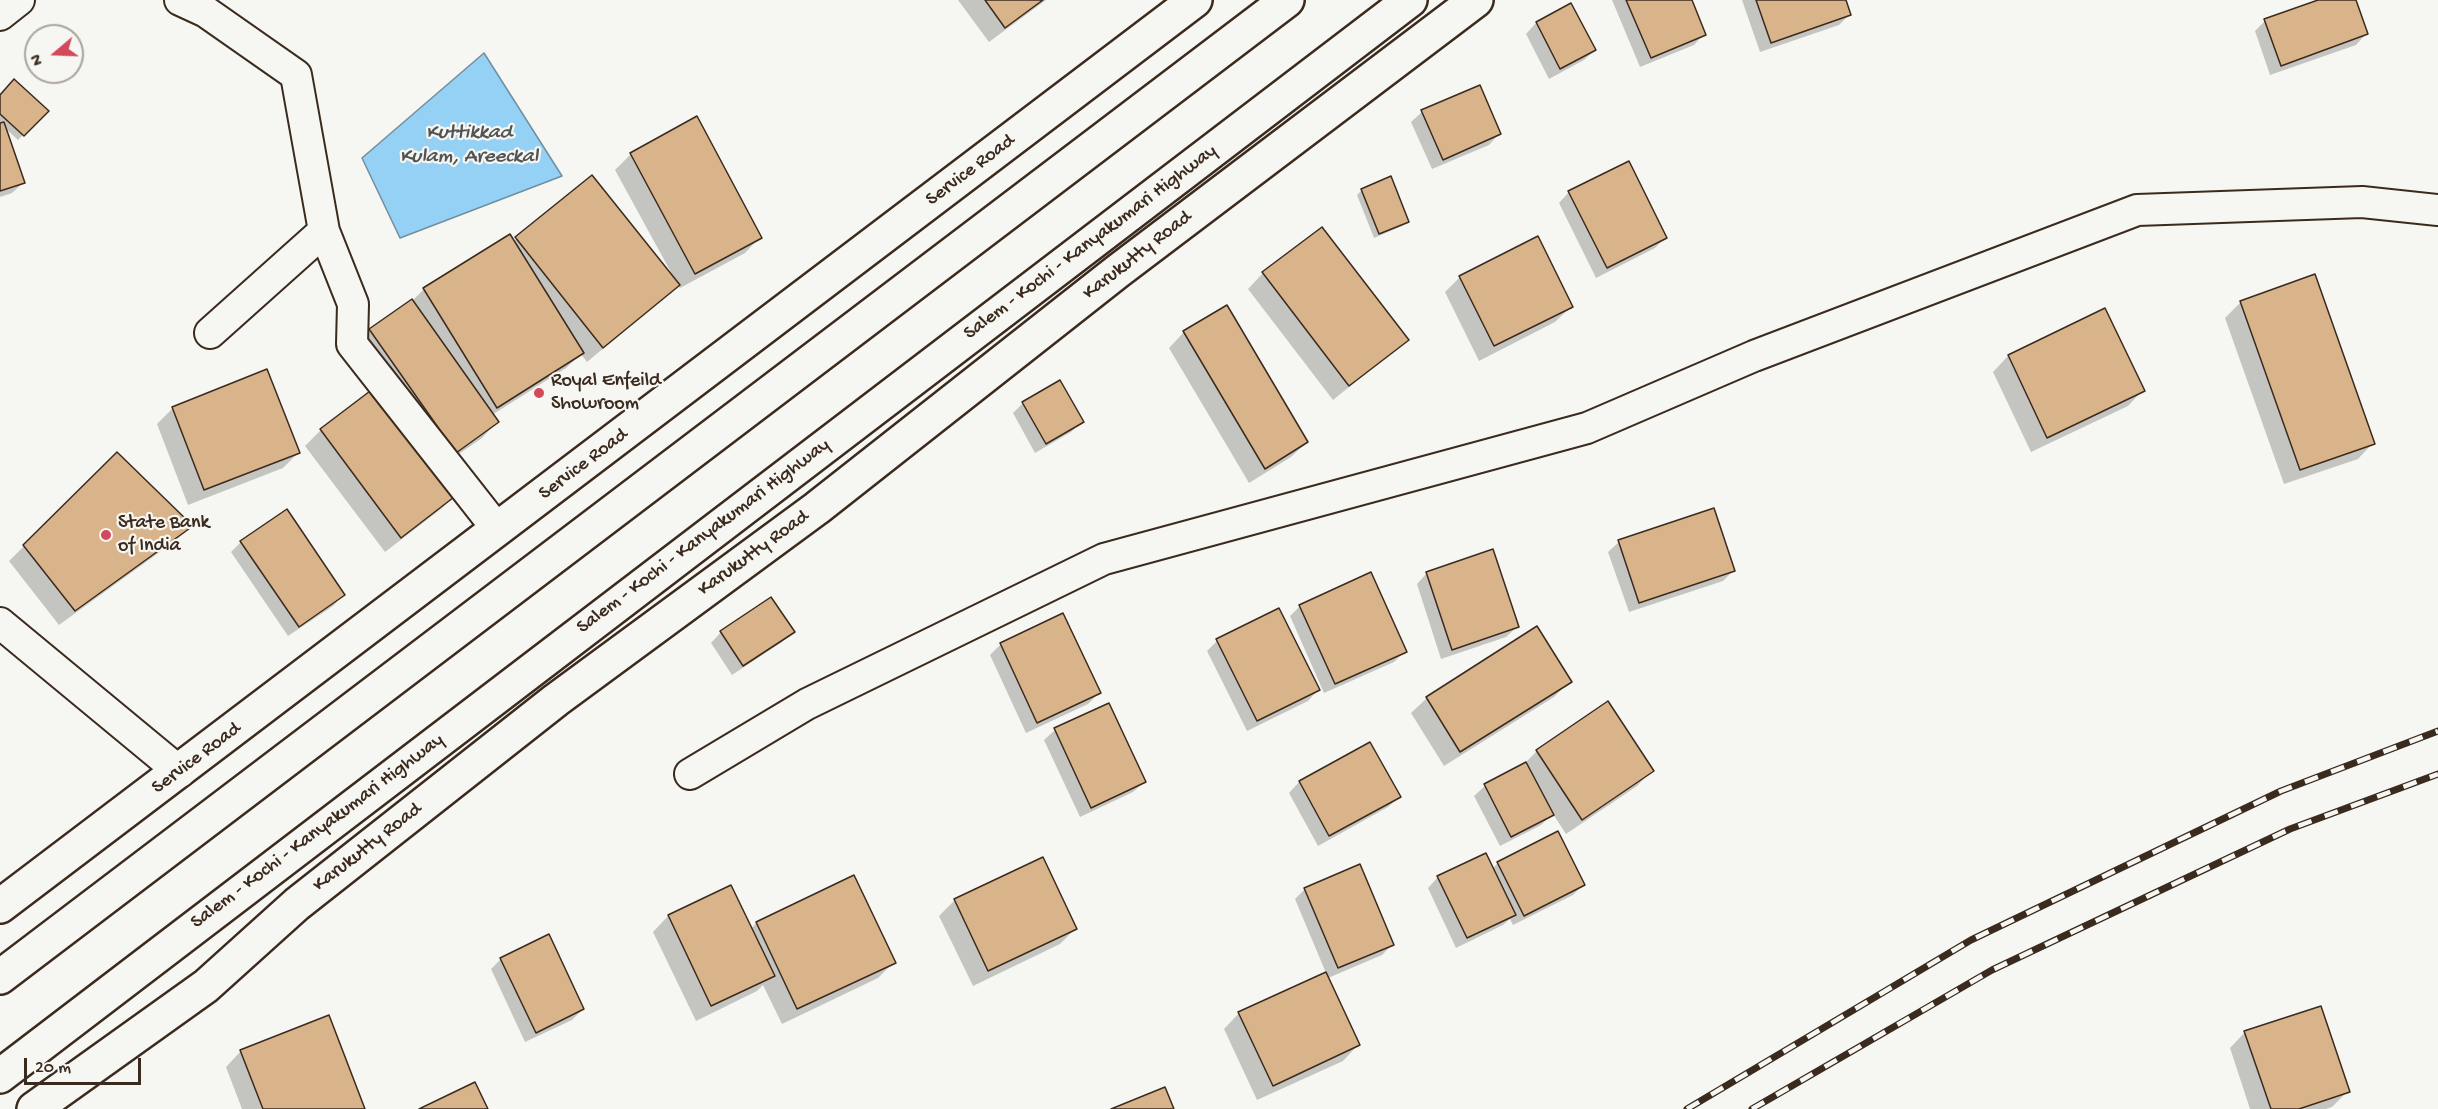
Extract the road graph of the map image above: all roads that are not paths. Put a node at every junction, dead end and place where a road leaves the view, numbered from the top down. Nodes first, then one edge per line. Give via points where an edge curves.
1 (19, 0) edge
2 (180, 0) edge
3 (1195, 0) edge
4 (1287, 0) edge
5 (1410, 0) edge
6 (1476, 0) edge
7 (0, 15) edge
8 (2438, 210) edge
9 (324, 231) junction
10 (210, 333) dead end
11 (498, 531) junction
12 (0, 623) edge
13 (180, 772) junction
14 (690, 774) dead end
15 (0, 906) edge
16 (0, 977) edge
17 (0, 1076) edge
18 (34, 1109) edge

1 - 7 street
2 - 9 street via 206,12 296,75
3 - 11 main road, Service Road
4 - 16 main road
5 - 17 main road, Salem - Kochi - Kanyakumari Highway
6 - 18 main road, Karukutty Road via 1118,271 816,508 556,700 297,904 206,986
8 - 14 street via 2362,202 2137,210 1754,356 1587,428 1104,558 807,704
9 - 10 street
9 - 11 street via 353,304 352,344
11 - 13 main road, Service Road
12 - 13 street
13 - 15 main road, Service Road

